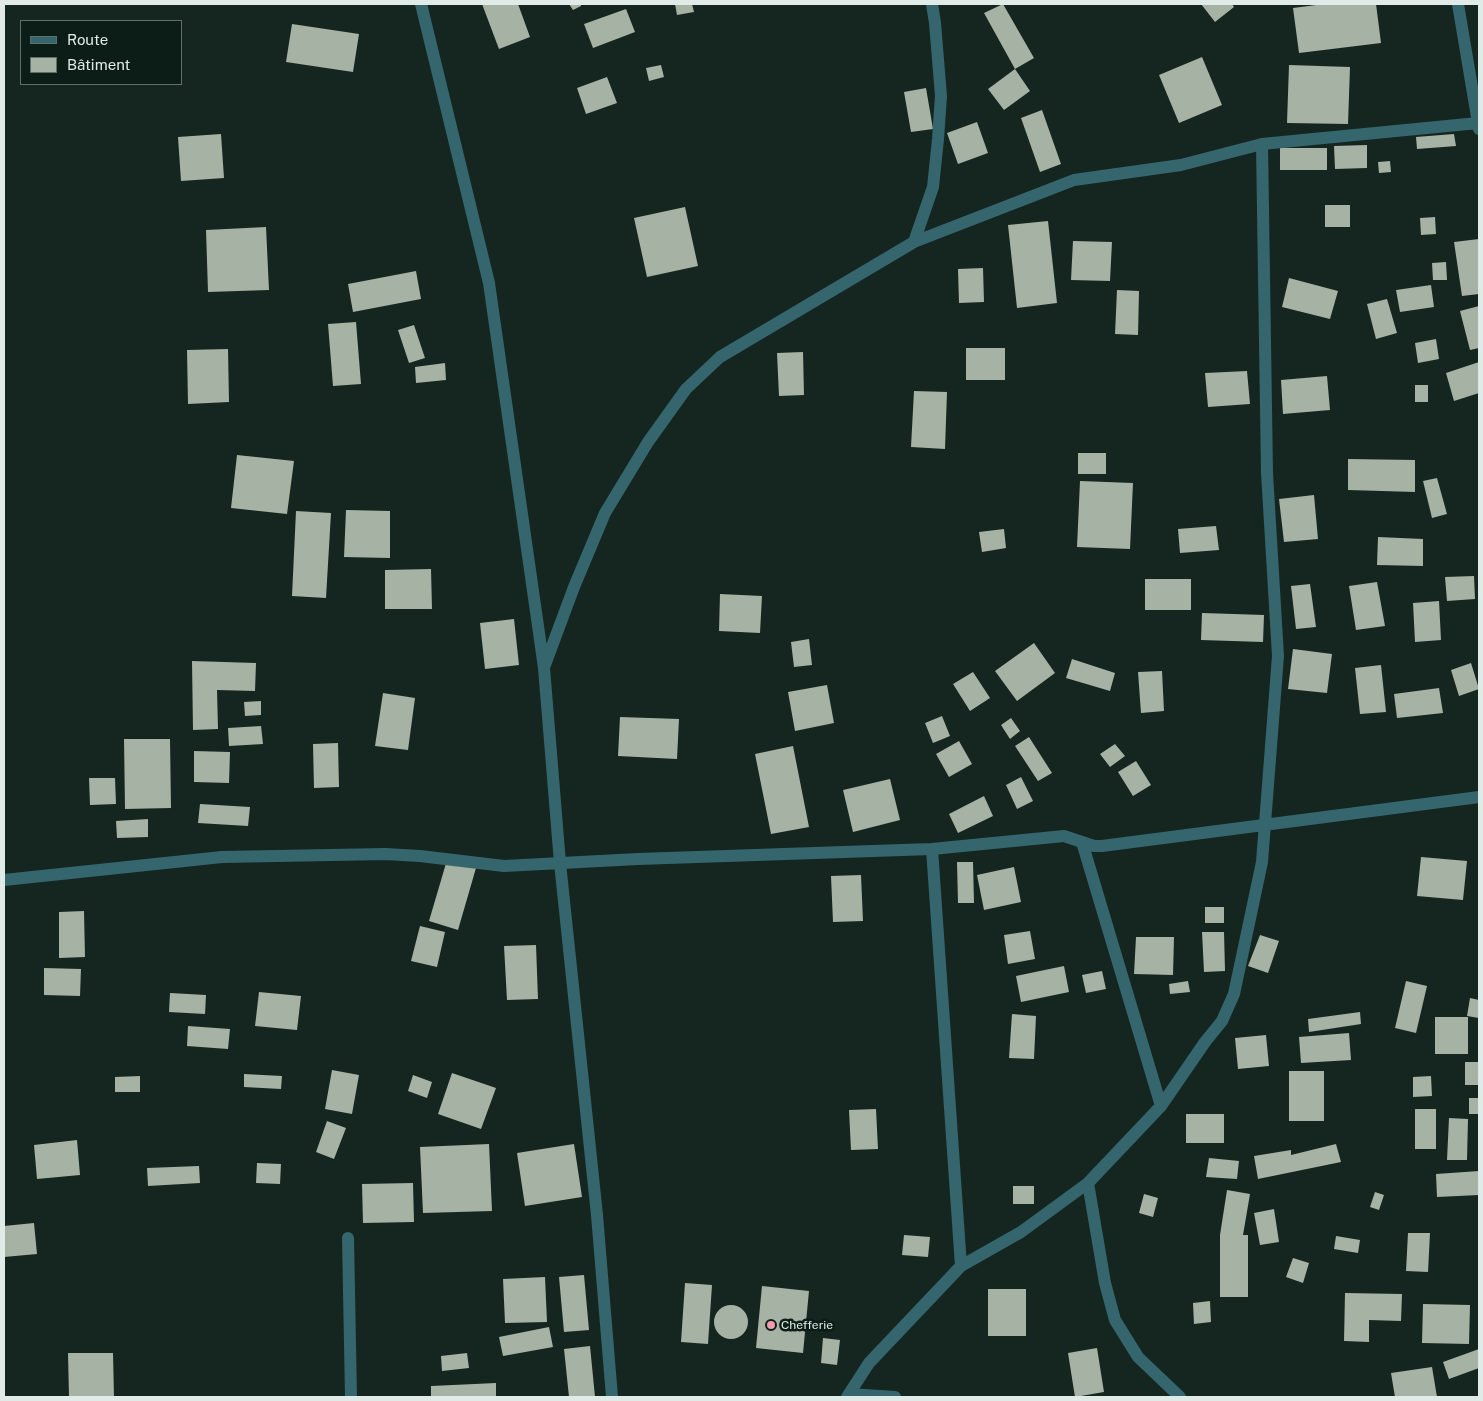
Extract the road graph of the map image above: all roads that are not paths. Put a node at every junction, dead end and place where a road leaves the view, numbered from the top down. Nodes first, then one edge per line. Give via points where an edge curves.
1 (421, 4) edge
2 (932, 4) edge
3 (1458, 4) edge
4 (1479, 127) edge
5 (1262, 144) junction
6 (914, 242) junction
7 (544, 668) junction
8 (1479, 797) edge
9 (1265, 826) junction
10 (1082, 842) junction
11 (932, 849) junction
12 (560, 863) junction
13 (4, 880) edge
14 (1161, 1106) junction
15 (1088, 1183) junction
16 (348, 1238) dead end
17 (961, 1266) junction
18 (848, 1396) edge
19 (351, 1397) edge
20 (612, 1397) edge
21 (895, 1397) edge
22 (1180, 1397) edge

1 - 7 street via 490,283
2 - 6 street via 941,96 938,139 933,187
3 - 4 street
4 - 5 street
5 - 6 street via 1182,165 1074,180
5 - 9 street via 1267,473 1278,656
6 - 7 street via 728,353 686,389 648,442 605,513
7 - 12 street
8 - 9 street
9 - 10 street via 1111,846
9 - 14 street via 1262,862 1234,994 1222,1020
10 - 11 street via 1064,836
10 - 14 street
11 - 12 street
11 - 17 street
12 - 13 street via 504,866 385,854 222,857
12 - 20 street via 597,1214
14 - 15 street
15 - 17 street via 1021,1232
15 - 22 street via 1104,1282 1115,1320 1138,1357
16 - 19 street
17 - 18 street via 869,1363
18 - 21 street

